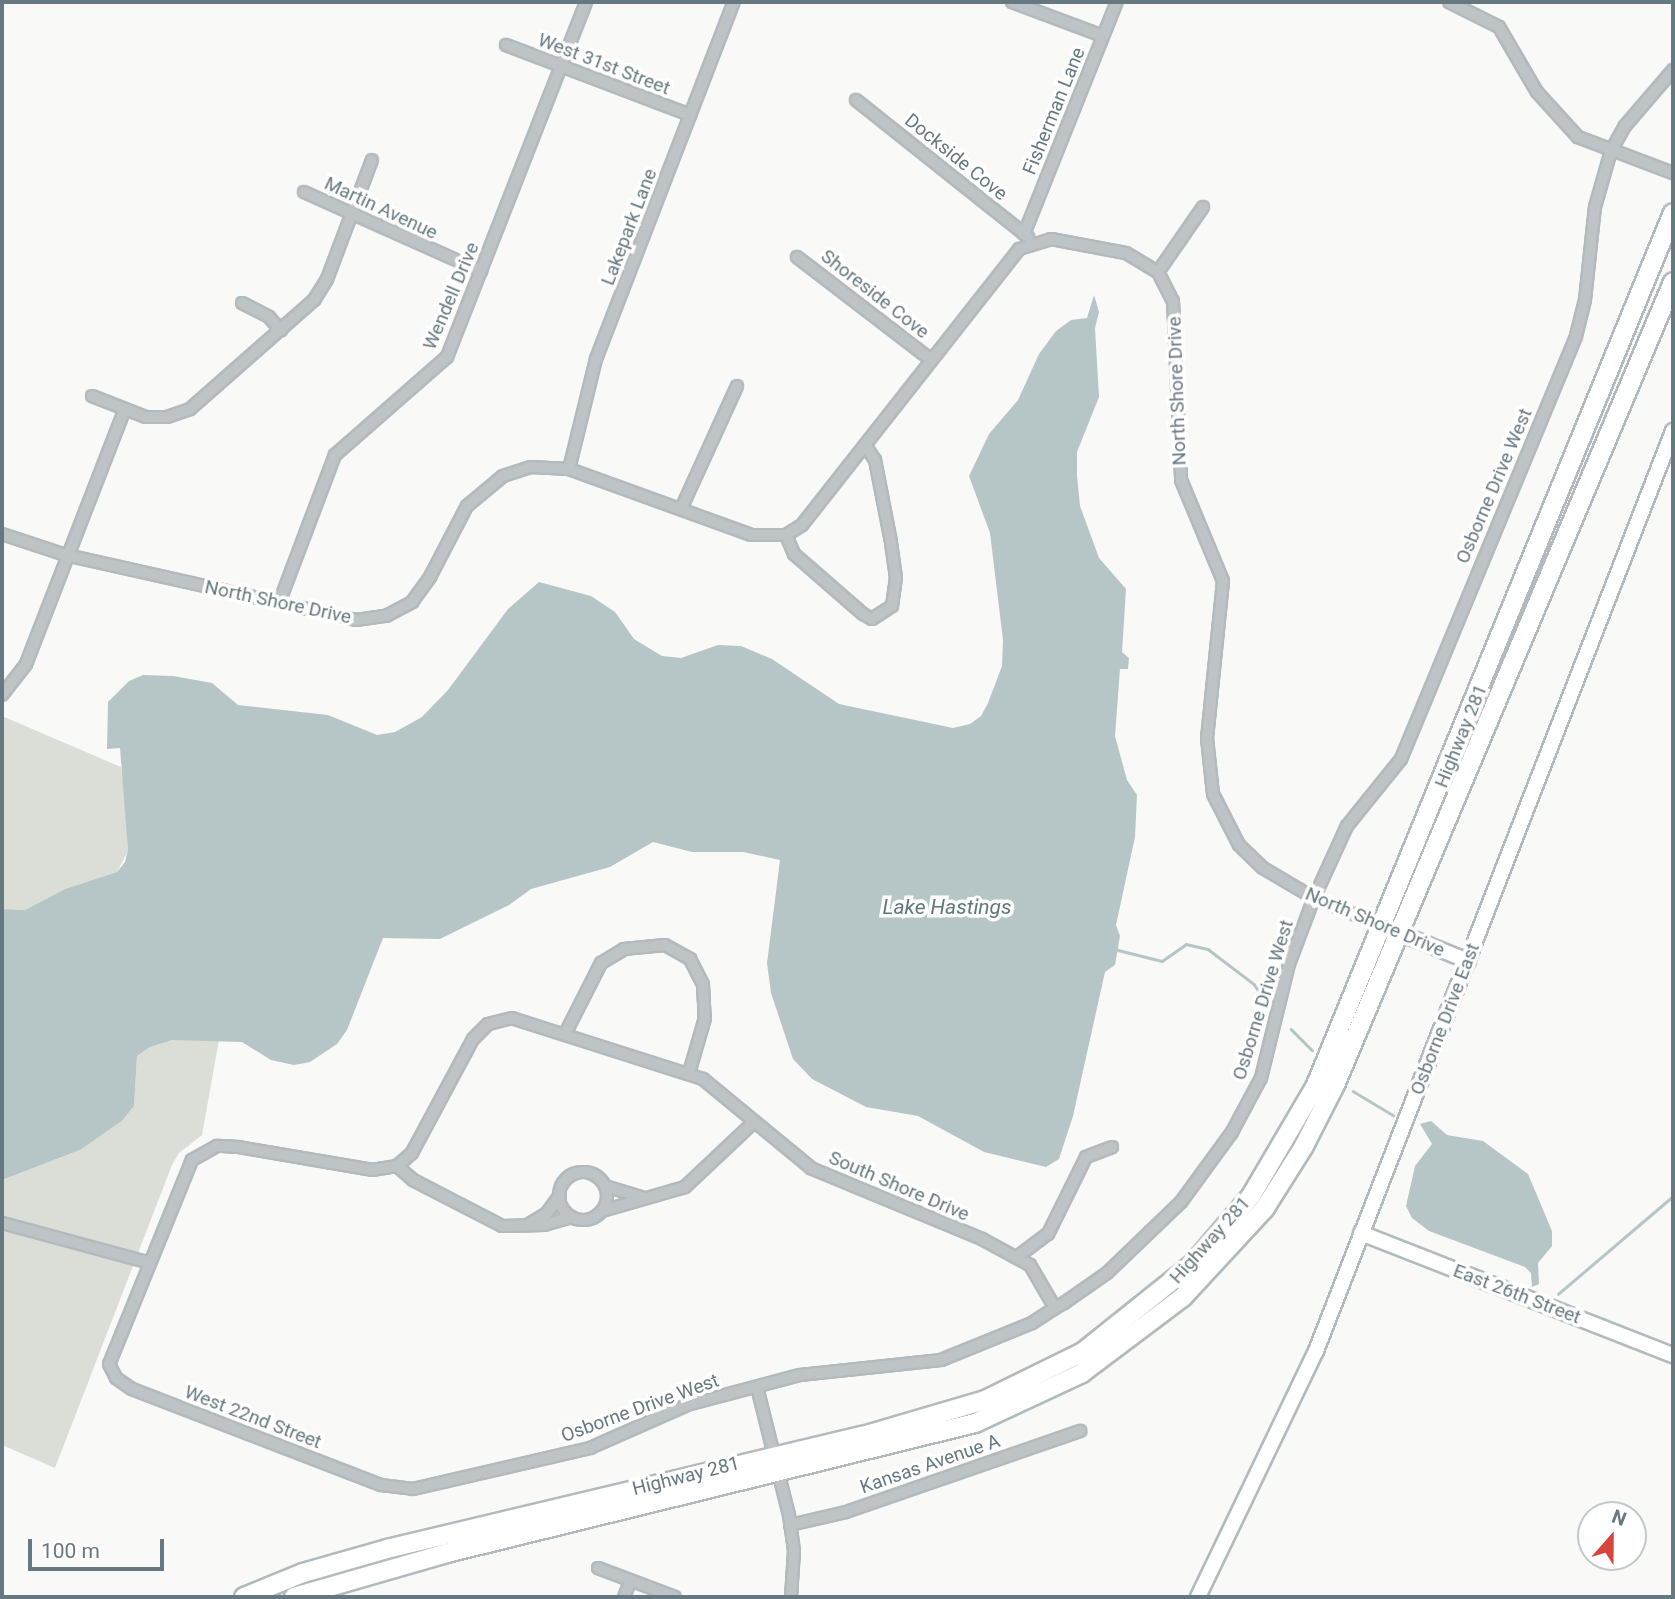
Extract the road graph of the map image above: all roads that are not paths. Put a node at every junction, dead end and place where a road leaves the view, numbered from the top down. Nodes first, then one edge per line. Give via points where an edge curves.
1 (586, 2) edge
2 (734, 2) edge
3 (1012, 2) edge
4 (1117, 2) edge
5 (1449, 2) edge
6 (1103, 36) junction
7 (506, 45) dead end
8 (562, 66) junction
9 (1673, 70) edge
10 (856, 100) dead end
11 (690, 115) junction
12 (1611, 151) junction
13 (372, 160) dead end
14 (1673, 173) edge
15 (304, 192) dead end
16 (1203, 207) dead end
17 (1673, 213) edge
18 (351, 214) junction
19 (1024, 234) junction
20 (1034, 242) junction
21 (797, 257) dead end
22 (481, 271) junction
23 (1158, 272) junction
24 (1673, 282) edge
25 (242, 303) dead end
26 (281, 331) junction
27 (930, 359) junction
28 (737, 386) dead end
29 (92, 396) dead end
30 (124, 411) junction
31 (1673, 431) edge
32 (865, 444) junction
33 (569, 469) junction
34 (681, 509) junction
35 (2, 534) edge
36 (786, 535) junction
37 (66, 555) junction
38 (279, 603) junction
39 (2, 695) edge
40 (1314, 898) junction
41 (1390, 929) junction
42 (1468, 961) junction
43 (565, 1034) junction
44 (689, 1073) junction
45 (754, 1122) junction
46 (1112, 1147) dead end
47 (397, 1166) junction
48 (605, 1186) junction
49 (559, 1195) junction
50 (644, 1198) junction
51 (602, 1211) junction
52 (572, 1217) junction
53 (2, 1223) edge
54 (525, 1226) junction
55 (1362, 1233) junction
56 (1017, 1257) junction
57 (147, 1262) junction
58 (1055, 1308) junction
59 (1673, 1355) edge
60 (757, 1387) junction
61 (1080, 1430) dead end
62 (775, 1463) junction
63 (364, 1479) joint
64 (790, 1525) junction
65 (598, 1568) dead end
66 (630, 1582) junction
67 (244, 1597) edge
68 (293, 1597) edge
69 (624, 1597) edge
70 (675, 1597) edge
71 (790, 1597) edge
72 (1198, 1597) edge

1 - 8 street, Wendell Drive
2 - 11 street, Lakepark Lane
3 - 6 street
4 - 6 street, Fisherman Lane
5 - 12 street via 1499,27 1551,111 1578,137
6 - 19 street, Fisherman Lane
7 - 8 street, West 31st Street
8 - 11 street, West 31st Street
8 - 22 street, Wendell Drive
9 - 12 street, Osborne Drive West via 1625,126
10 - 19 street, Dockside Cove
11 - 33 street, Lakepark Lane via 596,359
12 - 14 street
12 - 40 street, Osborne Drive West via 1595,207 1585,300 1576,336 1401,759 1347,826
13 - 18 street
15 - 18 street, Martin Avenue
16 - 23 street
17 - 41 highway, Highway 281
18 - 22 street, Martin Avenue
18 - 26 street via 327,279 304,312
19 - 20 street, Dockside Cove
20 - 23 street via 1070,241 1126,253
20 - 27 street via 1009,258
21 - 27 street, Shoreside Cove
22 - 38 street, Wendell Drive via 447,357 335,455
23 - 40 street, North Shore Drive via 1175,312 1181,480 1223,581 1207,738 1209,778 1229,829 1250,858
24 - 41 highway, Highway 281
25 - 26 street via 269,317
26 - 30 street via 190,409 167,417
27 - 32 street
28 - 34 street
29 - 30 street
30 - 37 street
31 - 42 street, Osborne Drive East
32 - 36 street via 802,525
32 - 36 street via 875,460 891,542 896,578 892,606 873,620 863,614 794,554
33 - 34 street, North Shore Drive
33 - 38 street, North Shore Drive via 531,467 483,489 467,506 422,590 400,610 356,620
34 - 36 street, North Shore Drive via 751,535
35 - 37 street, North Shore Drive
37 - 38 street, North Shore Drive
37 - 39 street via 26,664
40 - 41 street, North Shore Drive
40 - 58 street, Osborne Drive West via 1289,964 1261,1078 1232,1132 1181,1202 1150,1234 1107,1273
41 - 42 street, North Shore Drive
41 - 62 highway, Highway 281 via 1320,1075 1251,1196 1164,1292 1083,1352 985,1401
42 - 55 street, Osborne Drive East
43 - 44 street, South Shore Drive
43 - 44 street via 601,963 624,949 665,945 690,959 703,985 705,1018
43 - 47 street, South Shore Drive via 512,1018 488,1024 473,1039 412,1153
44 - 45 street, South Shore Drive via 718,1088
45 - 50 street via 697,1180
45 - 56 street, South Shore Drive via 811,1168
46 - 56 street via 1086,1157 1048,1234
47 - 54 street via 413,1180 491,1221
47 - 57 street via 373,1170 239,1147 206,1150 186,1167
48 - 49 street via 594,1175 580,1173 565,1182
48 - 50 street
48 - 51 street
49 - 52 street
49 - 54 street via 547,1213
50 - 51 street
51 - 52 street via 587,1220
52 - 54 street
53 - 57 street
55 - 59 street, East 26th Street
55 - 72 street, Osborne Drive East via 1293,1402
56 - 58 street, South Shore Drive via 1030,1265
57 - 63 street, West 22nd Street via 109,1364 116,1378 130,1388
58 - 60 street, Osborne Drive West via 998,1339 941,1360 820,1370
60 - 62 street
60 - 63 street, Osborne Drive West via 687,1405 590,1448 450,1483 413,1489
61 - 64 street, Kansas Avenue A via 846,1512
62 - 64 street
62 - 67 highway, Highway 281 via 387,1549 303,1573
62 - 68 highway, Highway 281
64 - 71 street via 794,1551
65 - 66 street
66 - 69 street
66 - 70 street

